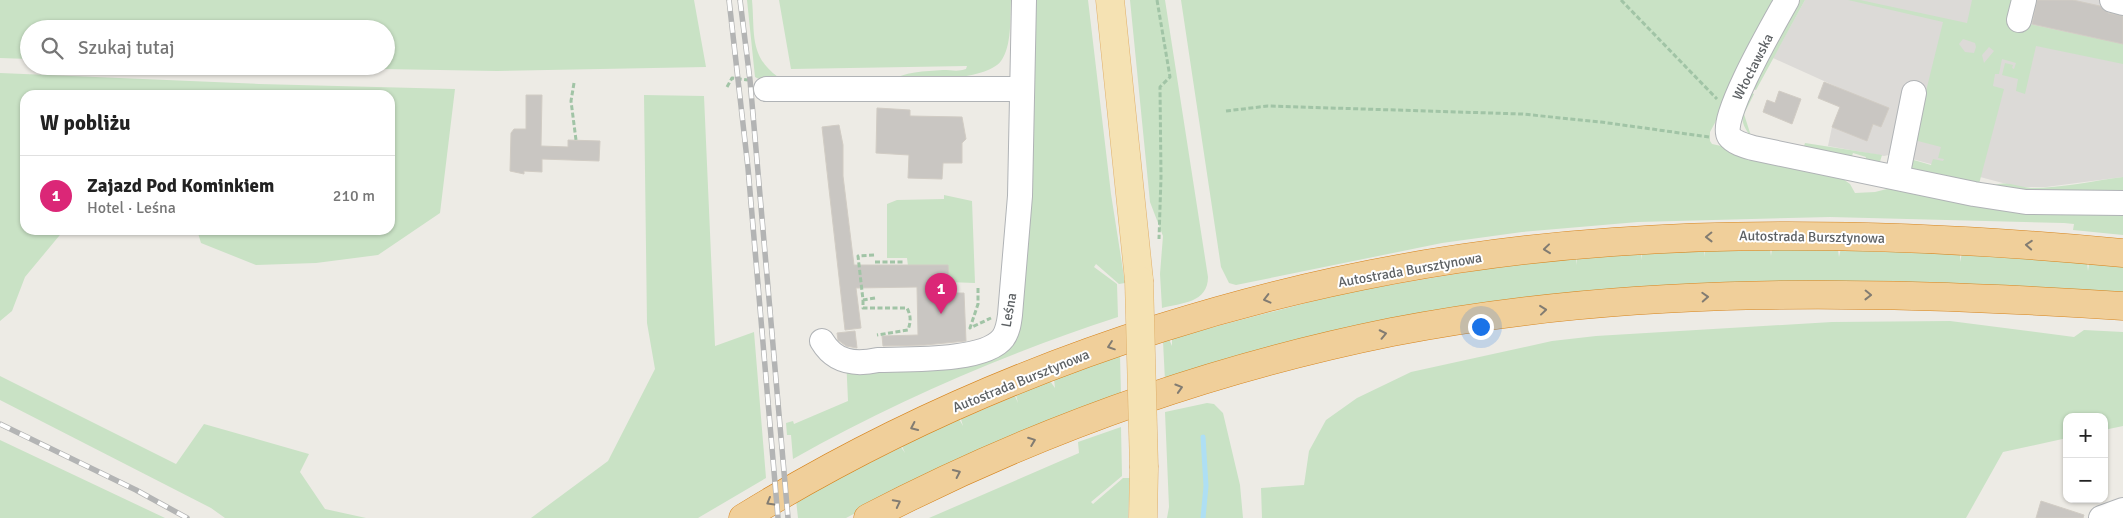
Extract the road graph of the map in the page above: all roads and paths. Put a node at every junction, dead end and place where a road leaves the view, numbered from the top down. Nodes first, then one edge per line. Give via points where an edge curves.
1 (1024, 0) edge
2 (1110, 0) edge
3 (1157, 0) edge
4 (1621, 0) edge
5 (1787, 0) edge
6 (2112, 0) edge
7 (2123, 3) edge
8 (574, 83) dead end
9 (766, 88) dead end
10 (1020, 89) junction
11 (1914, 92) dead end
12 (1732, 109) junction
13 (1226, 111) dead end
14 (1720, 137) junction
15 (576, 140) dead end
16 (1897, 178) junction
17 (2123, 202) edge
18 (1158, 241) dead end
19 (2123, 253) edge
20 (875, 255) dead end
21 (874, 262) dead end
22 (905, 262) dead end
23 (978, 288) dead end
24 (875, 298) dead end
25 (863, 300) junction
26 (2123, 306) edge
27 (1010, 316) junction
28 (877, 335) dead end
29 (822, 341) dead end
30 (2123, 510) edge
31 (743, 518) edge
32 (868, 518) edge
33 (1143, 518) edge
34 (2101, 518) edge

1 - 10 street, Leśna
2 - 33 main road, bridge via 1139,280
3 - 18 path via 1170,77 1160,87
4 - 12 path via 1712,96
5 - 12 street, Włocławska
6 - 7 street
8 - 15 path via 571,101
9 - 10 street
10 - 27 street, Leśna via 1020,196
11 - 16 street
12 - 14 street, Włocławska
13 - 14 path via 1268,106 1522,114
14 - 16 street via 1753,148
16 - 17 street via 2026,202
19 -> 31 highway, Autostrada Bursztynowa via 1894,238 1705,237 1590,244 1404,268 1242,305 1111,345 1058,365 895,435
20 - 25 path via 858,256
21 - 22 path
23 - 27 path via 978,304 970,328 988,318
24 - 25 path
25 - 28 path via 863,308 907,308 910,314 908,330
32 -> 26 highway via 987,459 1172,390 1335,345 1445,323 1584,305 1768,295 1926,296
27 - 29 street, Leśna via 1002,339 980,351 960,356 852,362 828,352
30 - 34 street

